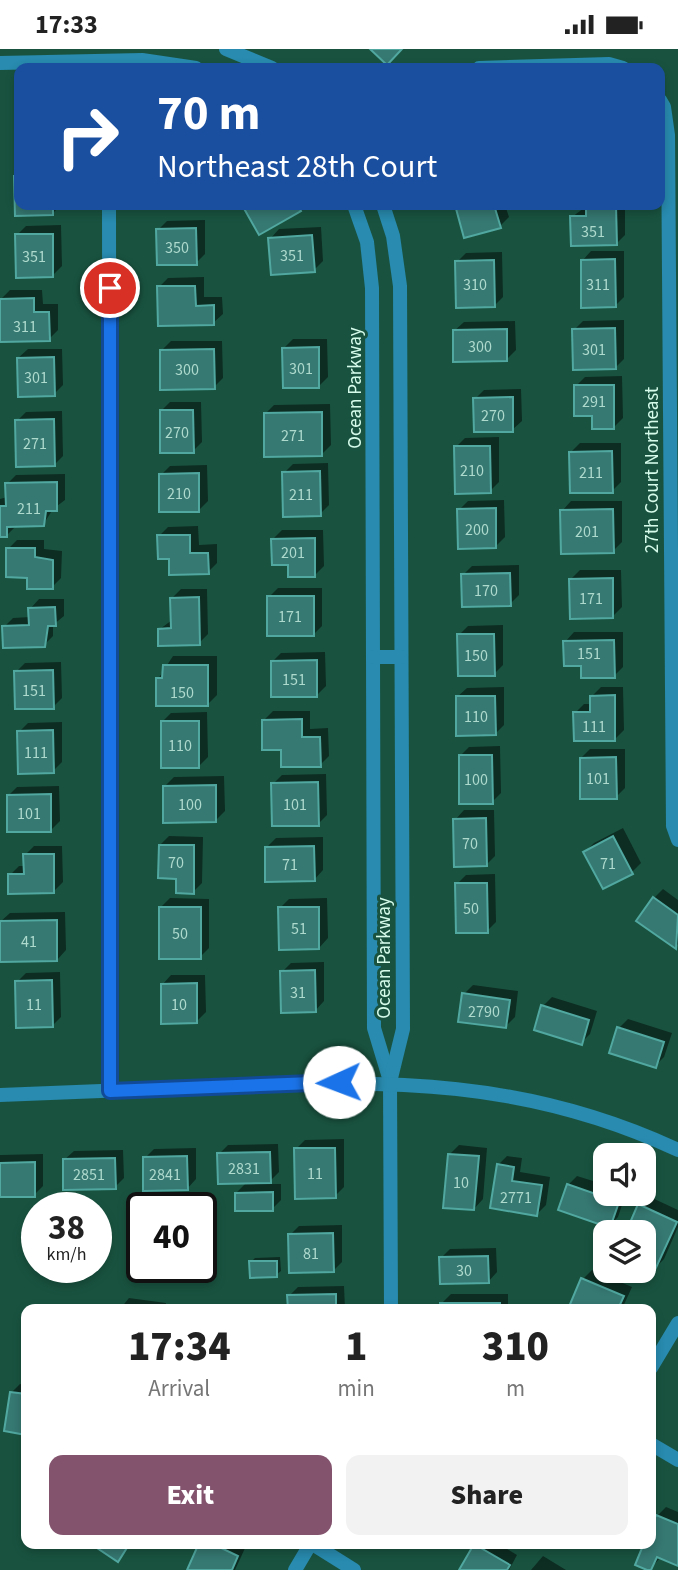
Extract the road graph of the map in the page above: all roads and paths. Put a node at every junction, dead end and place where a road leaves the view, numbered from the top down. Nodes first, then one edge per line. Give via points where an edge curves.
1 (226, 49) edge
2 (109, 59) edge
3 (0, 63) edge
4 (162, 63) edge
5 (260, 63) edge
6 (665, 114) edge
7 (109, 210) edge
8 (356, 210) edge
9 (385, 210) edge
10 (374, 657) junction
11 (401, 657) junction
12 (678, 840) edge
13 (390, 1082) junction
14 (110, 1091) junction
15 (0, 1095) edge
16 (678, 1150) edge
17 (391, 1304) edge
18 (678, 1324) edge
19 (656, 1360) edge
20 (656, 1447) edge
21 (678, 1460) edge
22 (308, 1549) edge
23 (319, 1549) edge
24 (295, 1570) edge
25 (354, 1570) edge

1 - 5 street
2 - 3 street
2 - 4 street
6 - 12 street, 27th Court Northeast via 673,826
7 - 14 street
8 - 10 street, Ocean Parkway via 367,242 373,288
9 - 11 street, Ocean Parkway via 400,286
10 - 11 street
10 - 13 street, Ocean Parkway via 374,1028
11 - 13 street, Ocean Parkway via 403,1029
13 - 14 street
13 - 16 street via 493,1093 555,1106
13 - 17 street
14 - 15 street
18 - 19 street
20 - 21 street
22 - 24 street
23 - 25 street

